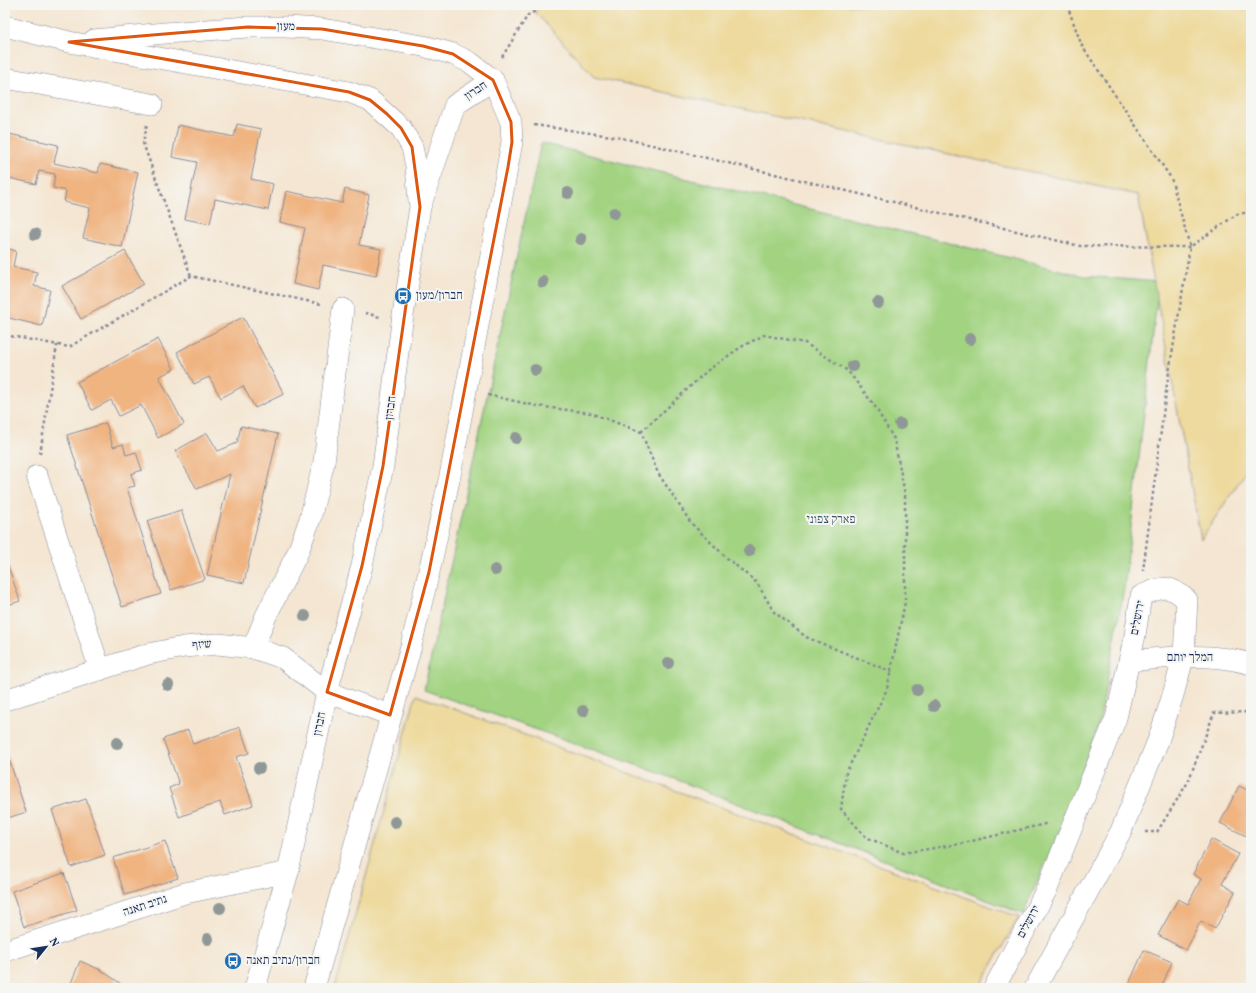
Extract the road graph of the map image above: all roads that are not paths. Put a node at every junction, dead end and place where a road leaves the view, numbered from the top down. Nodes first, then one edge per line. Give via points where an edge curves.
1 (5, 26) edge
2 (69, 42) junction
3 (5, 78) edge
4 (493, 80) junction
5 (152, 104) road end
6 (420, 207) junction
7 (343, 309) road end
8 (36, 476) road end
9 (254, 648) junction
10 (1184, 655) junction
11 (1129, 661) junction
12 (1251, 664) edge
13 (100, 670) junction
14 (327, 692) junction
15 (5, 700) edge
16 (390, 716) junction
17 (288, 872) junction
18 (5, 951) edge
19 (255, 988) edge
20 (314, 988) edge
21 (994, 988) edge
22 (1035, 988) edge

1 - 2 street, מעון
2 - 4 street, מעון via 248,27 322,29 423,46 453,54
2 - 6 street, מעון via 349,92 370,100 401,128 412,148
3 - 5 street
4 - 6 street, חברון via 456,105
4 - 16 street, חברון via 511,122 512,142 508,168 429,572
6 - 14 street, חברון via 383,466 362,566
7 - 9 street via 324,462 310,519 298,552 266,616
8 - 13 street
9 - 13 street, שיזף via 218,644 184,646 148,654
9 - 14 street, שיזף via 283,658
10 - 11 street, המלך יותם
10 - 11 street, ירושלים via 1187,600 1176,590 1158,588 1141,596
10 - 12 street, המלך יותם via 1233,659
10 - 22 street, ירושלים via 1158,741 1121,831
11 - 21 street, ירושלים via 1116,718 1075,822 1047,889
13 - 15 street, שיזף
14 - 16 street, שיזף
14 - 17 street, חברון
16 - 20 street, חברון
17 - 18 street, נתיב תאנה via 186,893
17 - 19 street, חברון

